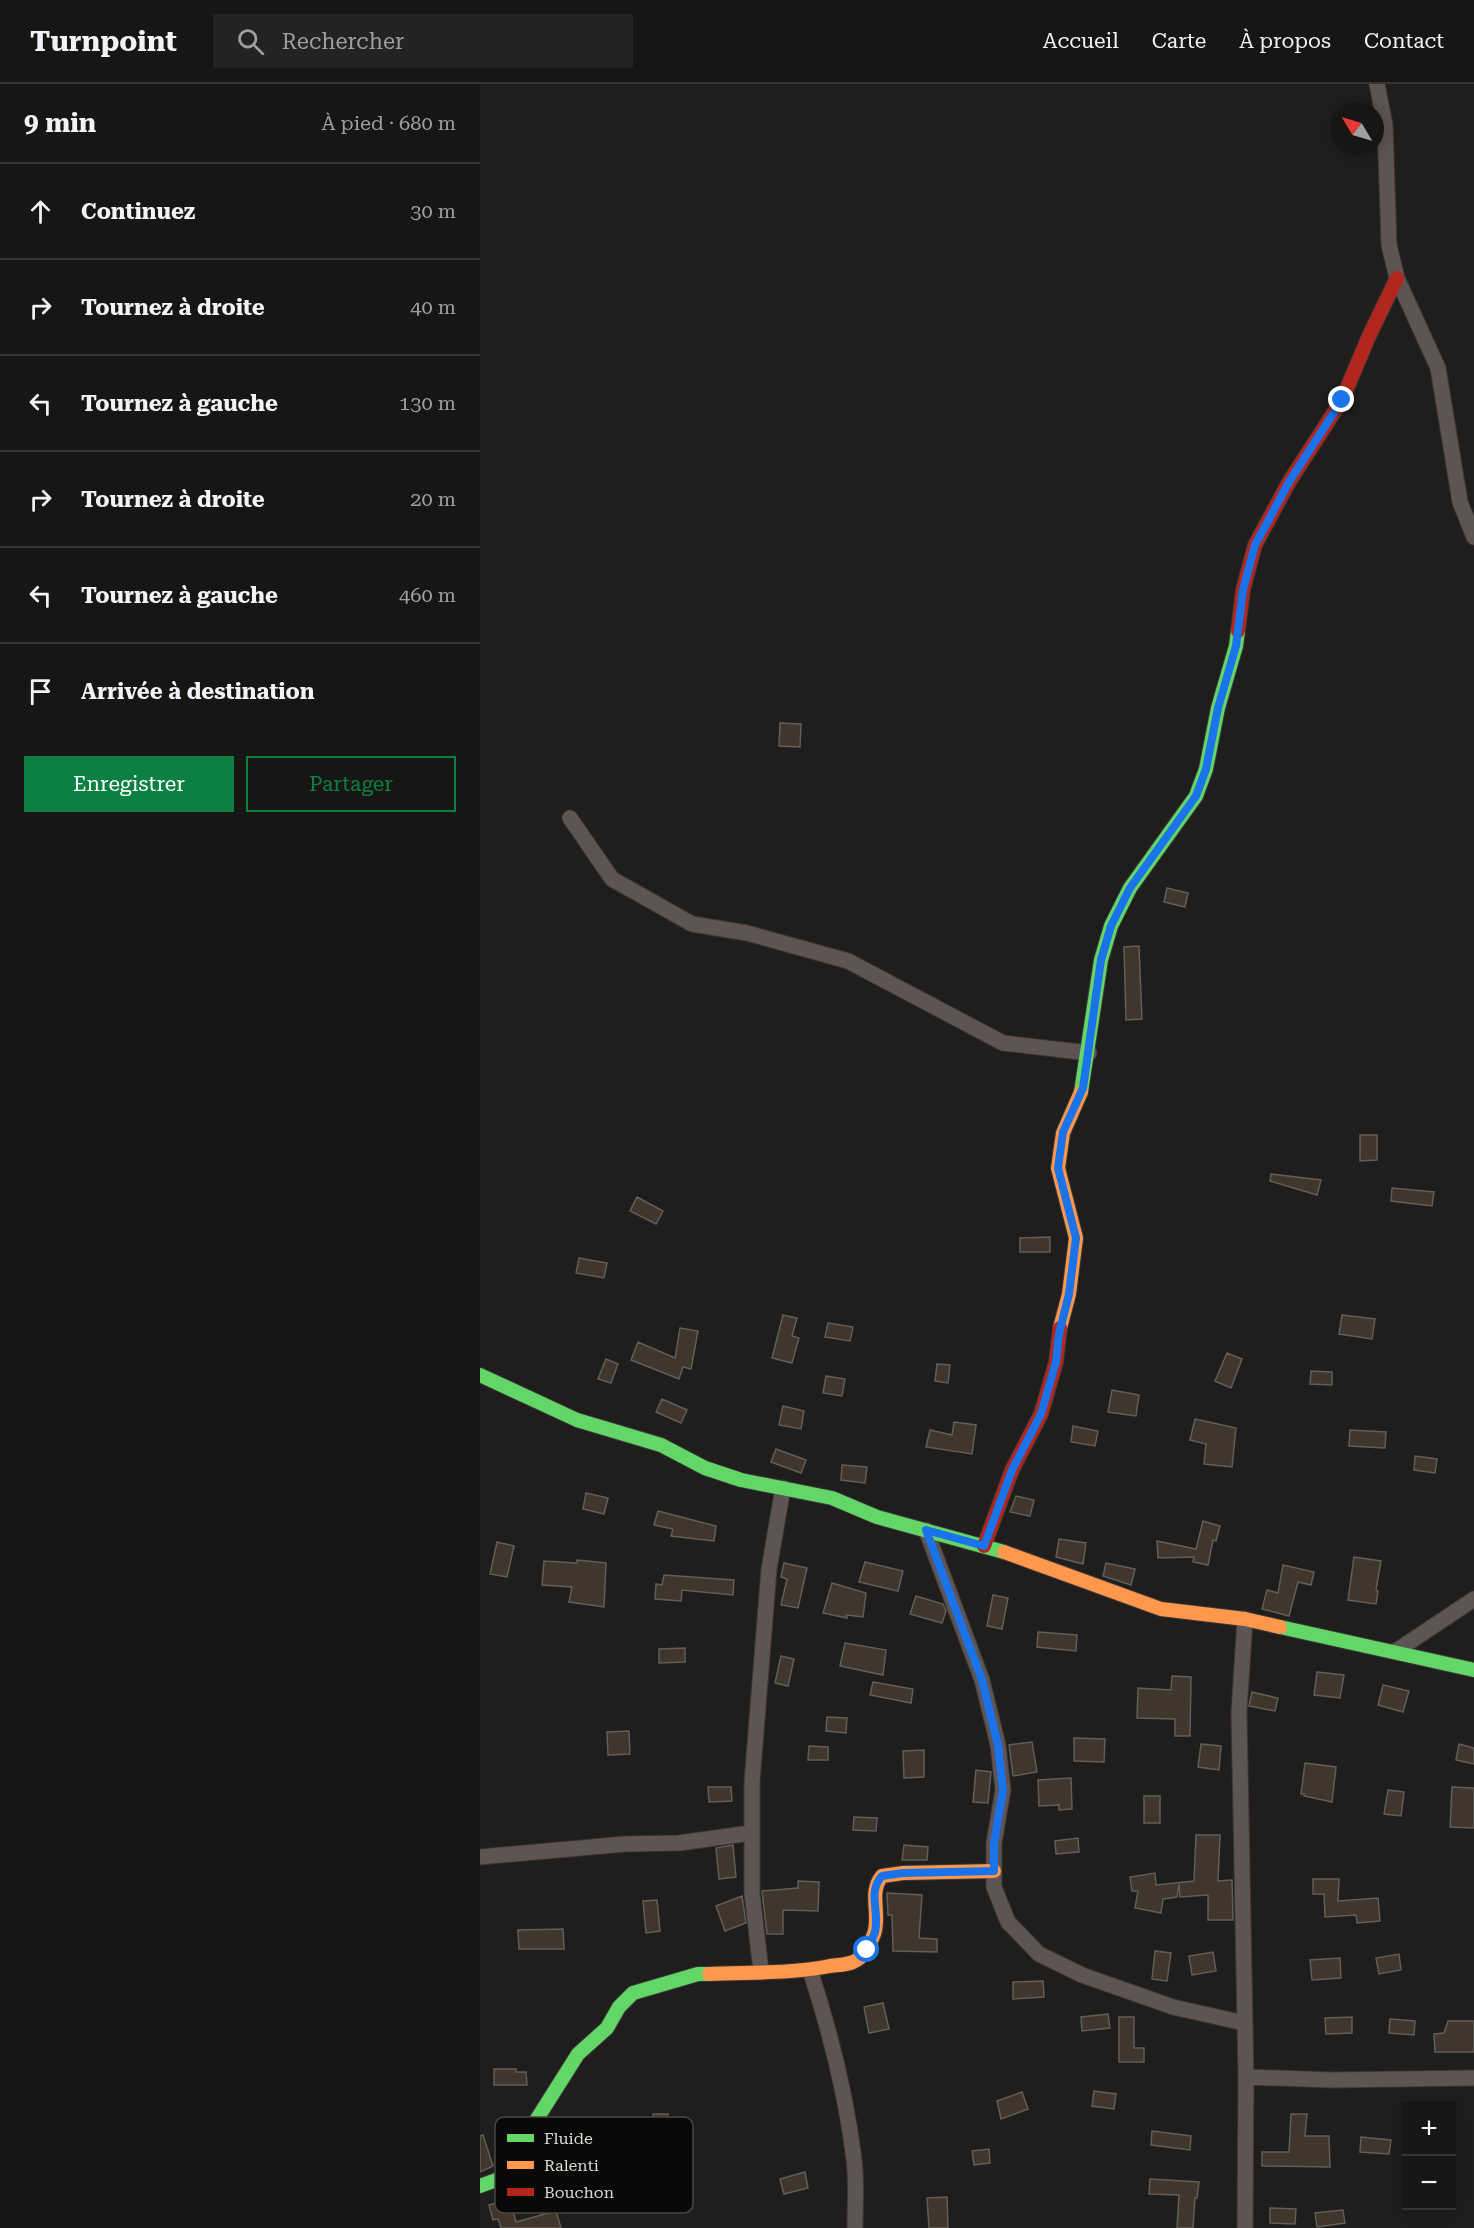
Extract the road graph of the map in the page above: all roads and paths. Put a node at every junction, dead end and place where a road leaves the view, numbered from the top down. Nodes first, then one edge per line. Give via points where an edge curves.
1 (1377, 84) edge
2 (1397, 278) junction
3 (1474, 537) edge
4 (570, 818) dead end
5 (1089, 1053) junction
6 (480, 1375) edge
7 (783, 1488) junction
8 (926, 1530) junction
9 (984, 1546) junction
10 (1474, 1599) edge
11 (1245, 1619) junction
12 (1396, 1652) junction
13 (1474, 1670) edge
14 (751, 1833) junction
15 (480, 1857) edge
16 (994, 1871) junction
17 (810, 1970) junction
18 (761, 1971) junction
19 (1244, 2023) junction
20 (1246, 2078) junction
21 (1474, 2078) edge
22 (539, 2117) edge
23 (495, 2180) edge
24 (480, 2186) edge
25 (855, 2228) edge
26 (1245, 2228) edge

1 - 2 street via 1385,125 1389,245
2 - 3 street via 1438,368 1460,502
2 - 5 street via 1342,400 1289,482 1255,545 1243,590 1236,646 1206,769 1196,796 1130,888 1111,926 1101,960
4 - 5 street via 612,879 692,924 747,933 848,961 1003,1042
5 - 9 street via 1083,1088 1063,1132 1058,1168 1076,1238 1056,1362 1041,1414 1012,1470
6 - 7 street via 577,1420 661,1445 705,1468
7 - 8 street via 832,1498 877,1517
7 - 14 street via 767,1590
8 - 9 street
8 - 16 street via 982,1680 998,1745 1003,1790 994,1843
9 - 11 street via 1161,1609
10 - 12 street
11 - 12 street
11 - 19 street via 1239,1712
12 - 13 street
14 - 15 street via 679,1843
14 - 18 street via 752,1893
16 - 17 street via 882,1876 876,1883 875,1931 867,1950 854,1962
16 - 19 street via 994,1887 1008,1922 1038,1954 1082,1976 1173,2007
17 - 18 street
17 - 25 street via 827,2022 848,2118 854,2161
18 - 22 street via 698,1974 633,1993 607,2028 578,2054
19 - 20 street
20 - 21 street
20 - 26 street
23 - 24 street

